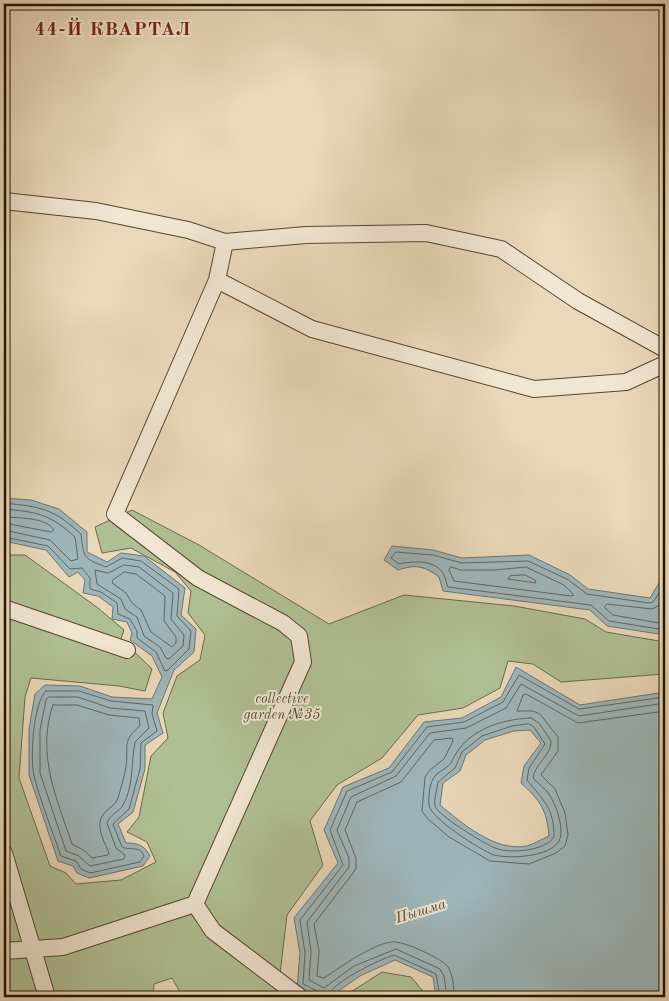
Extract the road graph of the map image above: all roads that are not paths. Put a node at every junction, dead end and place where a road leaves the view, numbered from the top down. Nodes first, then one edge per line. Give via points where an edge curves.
1 (4, 201) edge
2 (225, 242) junction
3 (217, 280) junction
4 (665, 349) edge
5 (665, 364) edge
6 (4, 608) edge
7 (127, 650) dead end
8 (4, 853) edge
9 (195, 904) junction
10 (4, 951) edge
11 (33, 951) junction
12 (47, 997) edge
13 (300, 997) edge

1 - 2 street via 96,210 188,230
2 - 3 street
2 - 4 street via 306,235 426,233 501,249 578,301
3 - 5 street via 312,329 534,389 626,382
3 - 9 street via 115,514 198,578 284,623 299,636 303,662
6 - 7 street
8 - 11 street
9 - 11 street via 63,947
9 - 13 street via 213,931
10 - 11 street
11 - 12 street

